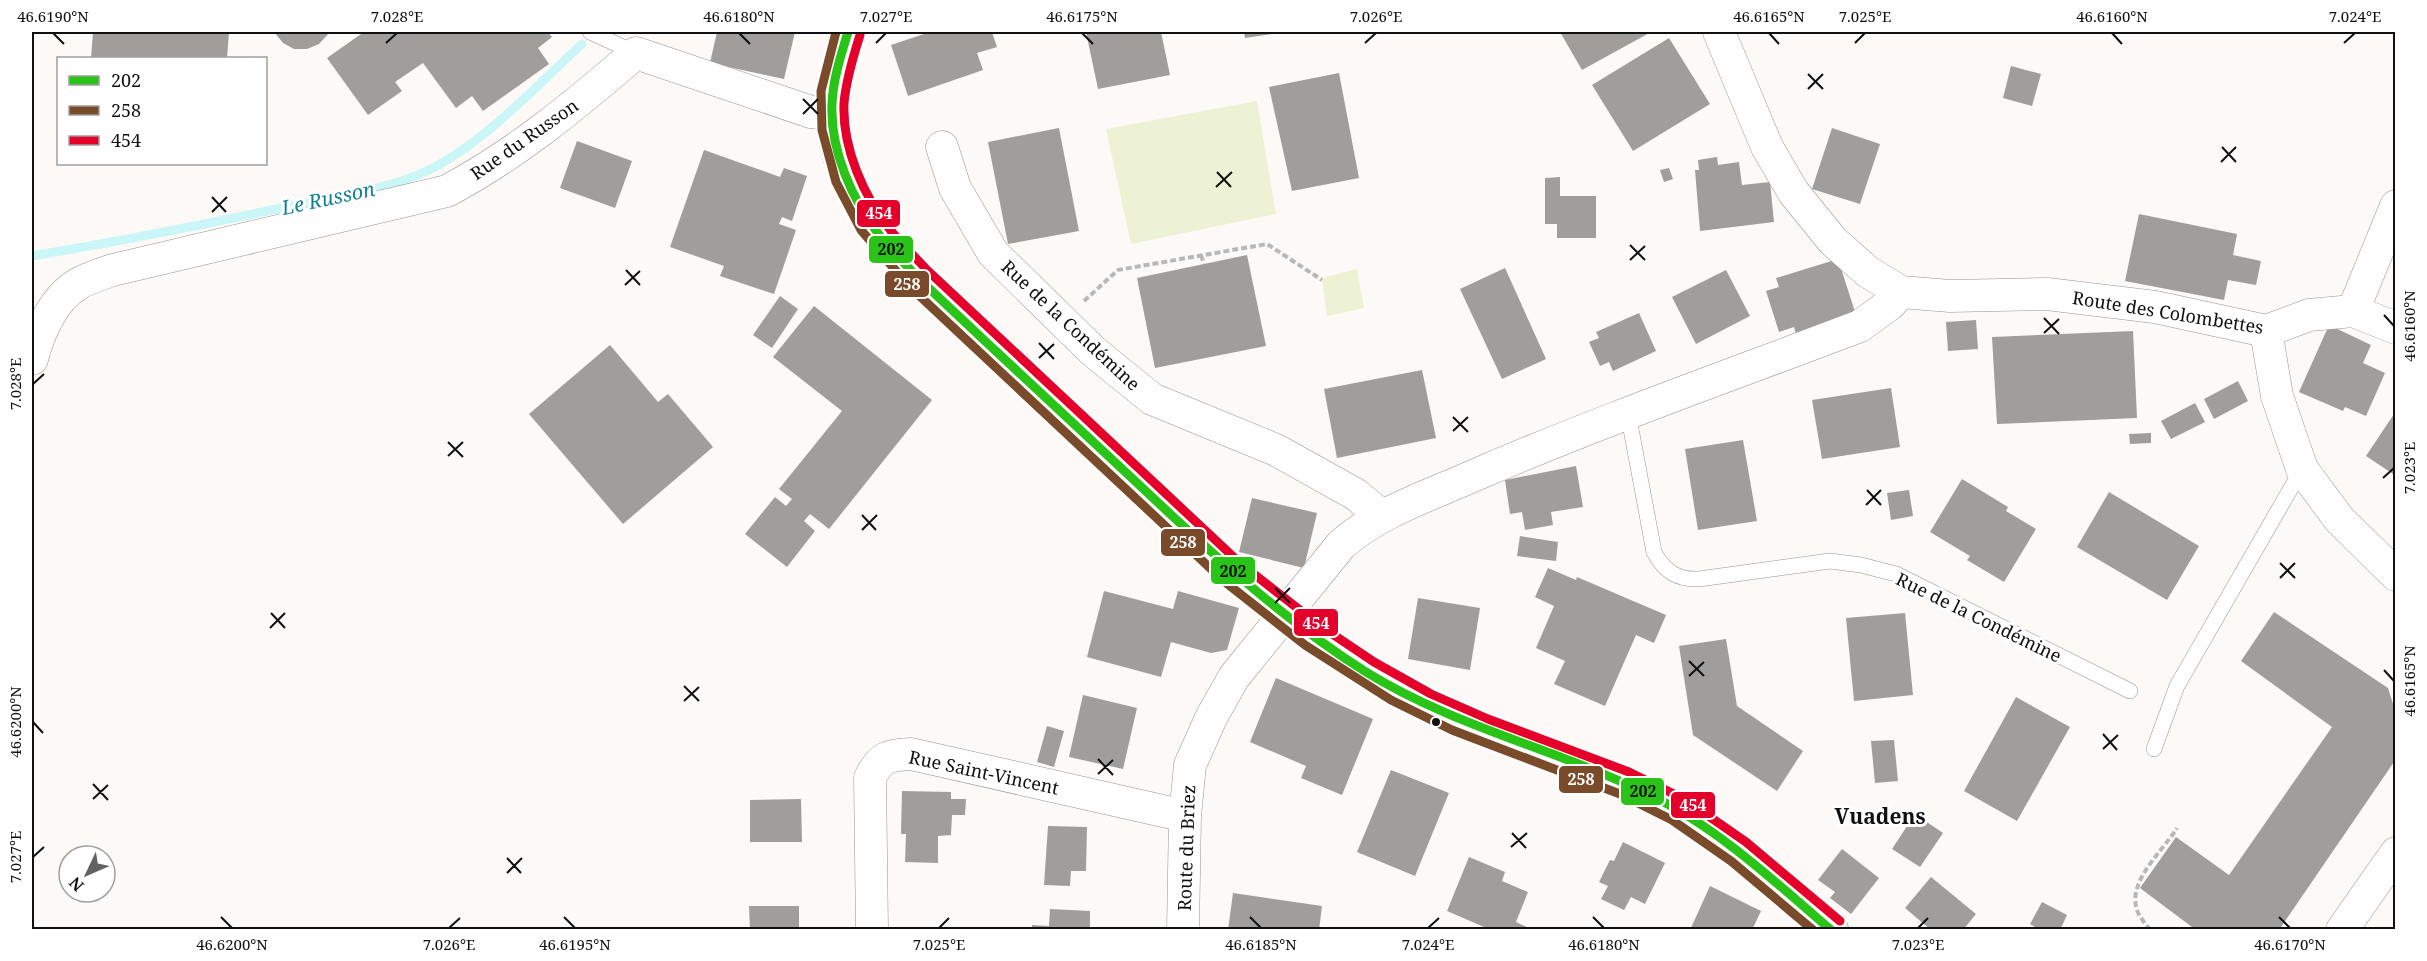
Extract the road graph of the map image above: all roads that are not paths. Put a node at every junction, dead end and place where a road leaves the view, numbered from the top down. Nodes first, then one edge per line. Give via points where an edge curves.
1 (590, 32) edge
2 (848, 32) edge
3 (1719, 32) edge
4 (636, 53) junction
5 (832, 114) junction
6 (942, 147) dead end
7 (2396, 206) edge
8 (1901, 292) junction
9 (2353, 311) junction
10 (2396, 328) edge
11 (2266, 331) junction
12 (32, 359) edge
13 (1628, 413) junction
14 (2302, 469) junction
15 (1382, 516) junction
16 (2396, 575) edge
17 (1285, 616) junction
18 (2130, 691) dead end
19 (2154, 749) dead end
20 (1185, 816) junction
21 (2396, 853) edge
22 (872, 930) edge
23 (1183, 930) edge
24 (1832, 930) edge
25 (2342, 930) edge

1 - 4 lane
2 - 5 main road
3 - 8 street, Route des Colombettes via 1767,147 1794,193 1833,242 1868,272
4 - 5 street via 811,112
4 - 12 street, Rue du Russon via 511,153 447,191 112,270 77,285 55,306 37,339
5 - 17 main road via 848,181 880,236 917,277 1233,573
6 - 15 street, Rue de la Condémine via 955,188 993,253 1094,351 1152,399 1276,450 1355,494
7 - 9 street
8 - 11 street, Route des Colombettes via 1950,296 2046,294 2155,307
8 - 13 street via 1860,326
9 - 10 street, Route des Colombettes
9 - 11 street, Route des Colombettes via 2309,315
11 - 14 street via 2277,396
13 - 15 street
13 - 18 lane, Rue de la Condémine via 1654,552 1661,565 1674,575 1684,580 1699,579 1830,561 1861,565 1896,574
14 - 16 street via 2339,519
14 - 19 lane via 2178,686
15 - 17 street via 1357,530 1341,545
17 - 20 street, Route du Briez via 1234,677 1212,716 1190,765
17 - 24 main road via 1382,681 1441,712 1612,778 1677,809 1718,837
20 - 22 street, Rue Saint-Vincent via 911,754 891,755 877,765 870,778
20 - 23 street, Route du Briez
21 - 25 street

